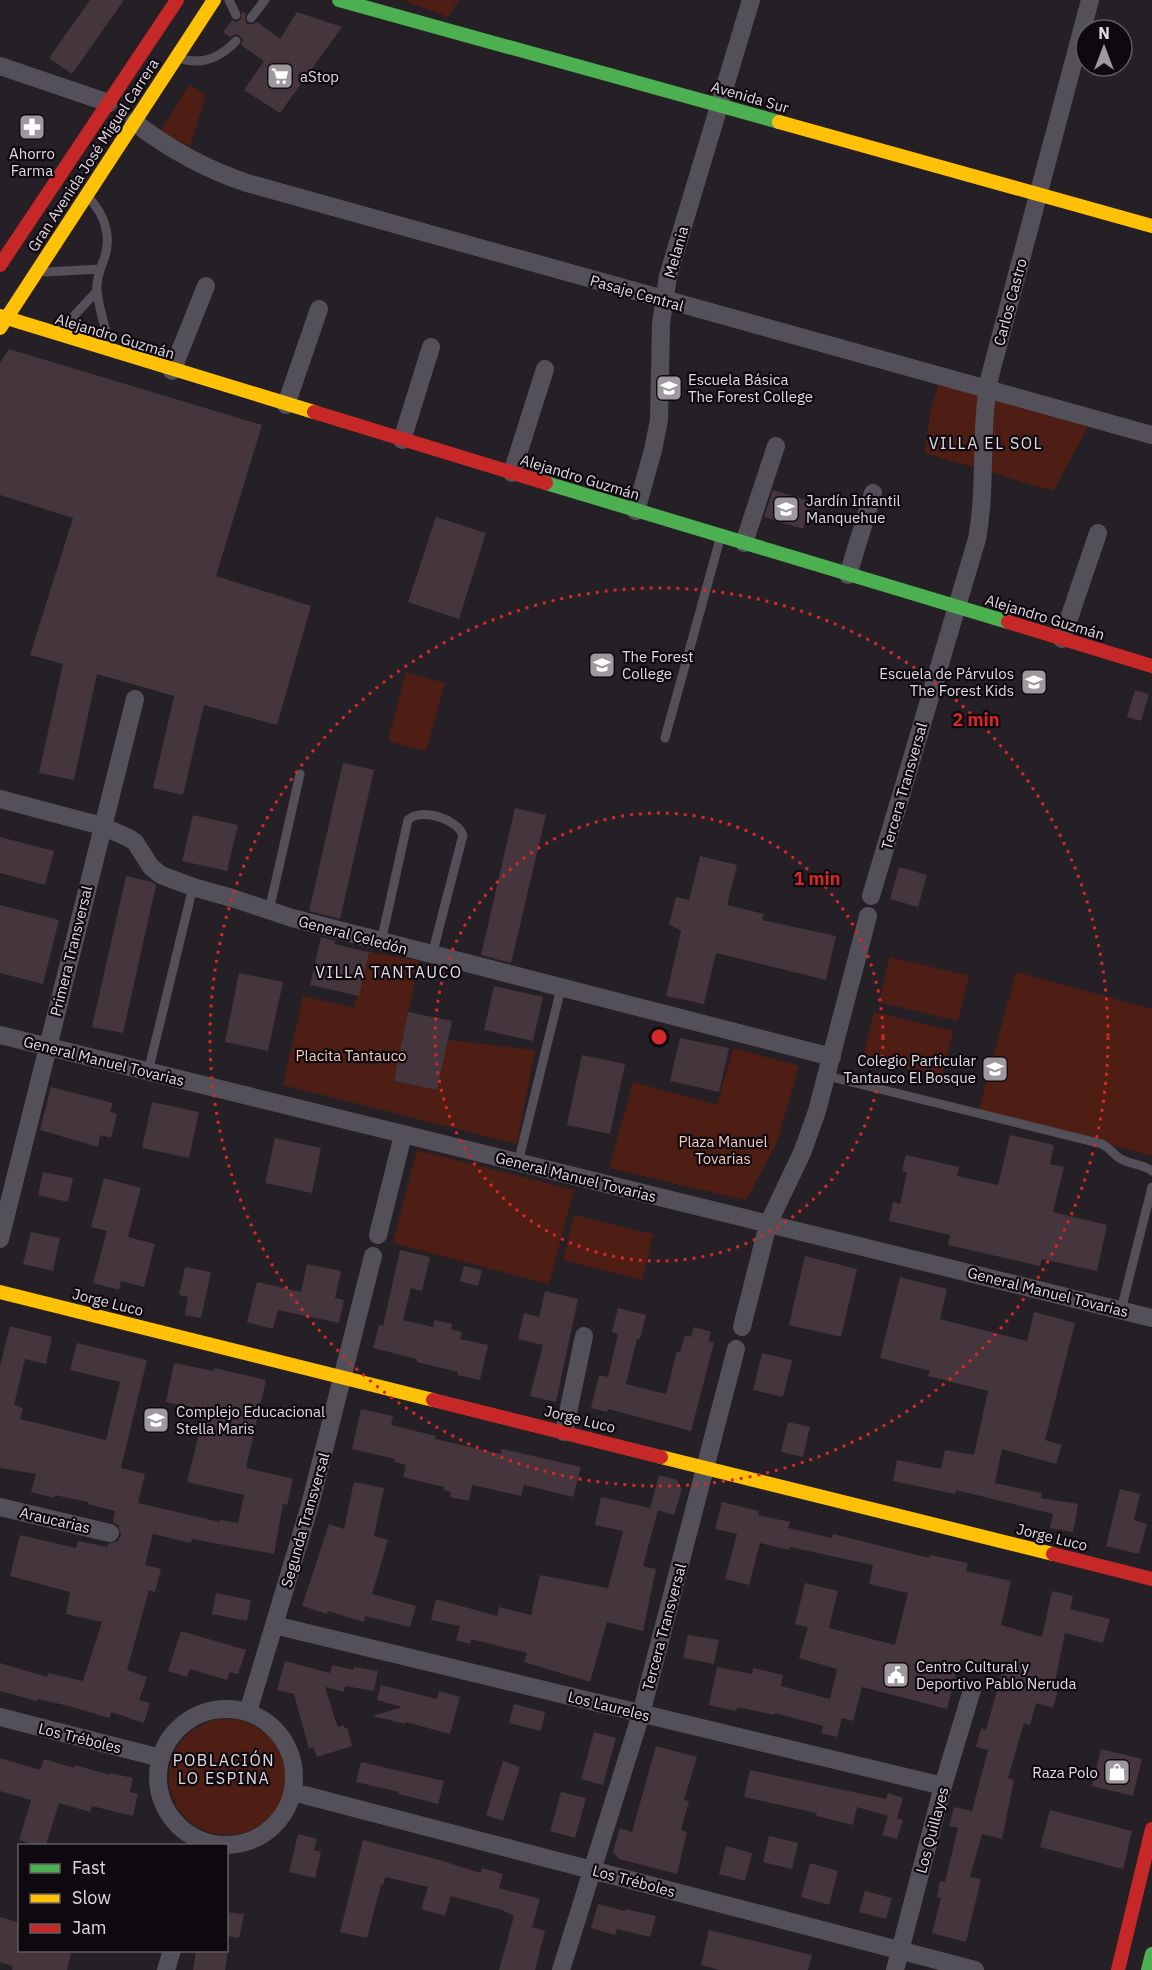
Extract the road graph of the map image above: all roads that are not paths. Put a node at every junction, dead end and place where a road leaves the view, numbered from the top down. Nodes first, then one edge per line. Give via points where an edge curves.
1 (177, 0) edge
2 (214, 0) edge
3 (229, 0) edge
4 (265, 0) edge
5 (339, 0) edge
6 (751, 0) edge
7 (1090, 0) edge
8 (236, 15) dead end
9 (251, 18) dead end
10 (236, 41) dead end
11 (176, 57) junction
12 (0, 66) edge
13 (109, 103) junction
14 (719, 106) junction
15 (134, 122) junction
16 (87, 195) junction
17 (1039, 195) junction
18 (1152, 226) edge
19 (0, 265) edge
20 (100, 269) junction
21 (36, 273) junction
22 (206, 286) dead end
23 (97, 291) junction
24 (663, 300) junction
25 (319, 309) dead end
26 (2, 321) edge
27 (57, 335) junction
28 (431, 347) dead end
29 (112, 352) junction
30 (545, 369) dead end
31 (172, 371) junction
32 (987, 389) junction
33 (286, 405) junction
34 (1152, 435) edge
35 (402, 440) junction
36 (776, 446) dead end
37 (512, 473) junction
38 (873, 493) dead end
39 (636, 511) junction
40 (1098, 533) dead end
41 (721, 537) junction
42 (744, 543) junction
43 (848, 575) junction
44 (956, 608) junction
45 (1062, 639) junction
46 (1152, 666) edge
47 (135, 699) dead end
48 (665, 738) dead end
49 (300, 774) dead end
50 (0, 799) edge
51 (102, 826) junction
52 (193, 887) junction
53 (871, 896) dead end
54 (269, 911) junction
55 (868, 916) dead end
56 (381, 942) junction
57 (432, 955) junction
58 (561, 988) junction
59 (0, 1035) edge
60 (46, 1047) junction
61 (832, 1057) junction
62 (148, 1072) junction
63 (827, 1076) junction
64 (403, 1135) junction
65 (518, 1163) junction
66 (1152, 1171) edge
67 (1152, 1187) edge
68 (768, 1224) junction
69 (378, 1235) dead end
70 (0, 1239) edge
71 (373, 1256) dead end
72 (0, 1292) edge
73 (1120, 1310) junction
74 (1152, 1318) edge
75 (742, 1327) dead end
76 (584, 1336) dead end
77 (736, 1349) dead end
78 (343, 1377) junction
79 (564, 1432) junction
80 (707, 1468) junction
81 (0, 1507) edge
82 (110, 1533) dead end
83 (1152, 1579) edge
84 (274, 1625) junction
85 (972, 1690) dead end
86 (248, 1712) junction
87 (641, 1714) junction
88 (0, 1717) edge
89 (161, 1758) junction
90 (943, 1786) junction
91 (293, 1792) junction
92 (1152, 1829) edge
93 (206, 1844) edge
94 (228, 1845) edge
95 (593, 1871) junction
96 (900, 1951) junction
97 (171, 1952) edge
98 (1152, 1954) edge
99 (166, 1970) edge
100 (561, 1970) edge
101 (895, 1970) edge
102 (975, 1970) edge
103 (1118, 1970) edge
104 (1148, 1970) edge

1 - 13 street, Gran Avenida José Miguel Carrera
2 - 11 street, Gran Avenida José Miguel Carrera
3 - 8 lane
4 - 9 lane
5 - 14 street, Avenida Sur
6 - 14 street, Melania
7 - 17 street, Carlos Castro
10 - 11 lane via 209,60
11 - 15 street, Gran Avenida José Miguel Carrera
12 - 13 street
13 - 19 street, Gran Avenida José Miguel Carrera
14 - 17 street, Avenida Sur
14 - 24 street, Melania
15 - 16 street, Gran Avenida José Miguel Carrera
15 - 24 street, Pasaje Central via 202,166 247,183
16 - 20 lane via 106,229 106,251
16 - 21 street, Gran Avenida José Miguel Carrera
17 - 18 street, Avenida Sur
17 - 32 street, Carlos Castro
20 - 21 lane
20 - 23 lane
21 - 26 street, Gran Avenida José Miguel Carrera
22 - 31 street
23 - 27 lane
23 - 29 lane
24 - 32 street, Pasaje Central
24 - 39 street, Melania via 659,420
25 - 33 street
26 - 27 street, Alejandro Guzmán
27 - 29 street, Alejandro Guzmán
28 - 35 street
29 - 31 street, Alejandro Guzmán
30 - 37 street
31 - 33 street, Alejandro Guzmán
32 - 34 street, Pasaje Central
32 - 44 street, Carlos Castro via 980,520
33 - 35 street, Alejandro Guzmán
35 - 37 street, Alejandro Guzmán
36 - 42 street
37 - 39 street, Alejandro Guzmán
38 - 43 street
39 - 41 street, Alejandro Guzmán
40 - 45 street
41 - 42 street, Alejandro Guzmán
41 - 48 lane
42 - 43 street, Alejandro Guzmán
43 - 44 street, Alejandro Guzmán
44 - 45 street, Alejandro Guzmán
44 - 53 street, Tercera Transversal
45 - 46 street, Alejandro Guzmán
47 - 51 street, Primera Transversal
49 - 54 lane
50 - 51 street, General Celedón
51 - 52 street, General Celedón via 135,842 161,875
51 - 60 street, Primera Transversal
52 - 54 street, General Celedón
52 - 62 lane
54 - 56 street, General Celedón
55 - 61 street
56 - 57 street, General Celedón
56 - 57 lane via 408,820 413,814 425,813 455,823 463,835
57 - 58 street, General Celedón
58 - 61 street, General Celedón
58 - 65 lane
59 - 60 street, General Manuel Tovarias
60 - 62 street, General Manuel Tovarias
60 - 70 street, Primera Transversal
61 - 63 street
62 - 64 street, General Manuel Tovarias
63 - 66 lane via 1102,1144 1119,1158
63 - 68 street via 802,1153
64 - 65 street, General Manuel Tovarias
64 - 69 street
65 - 68 street, General Manuel Tovarias
67 - 73 lane
68 - 73 street, General Manuel Tovarias
68 - 75 street
71 - 78 street, Segunda Transversal
72 - 78 street, Jorge Luco
73 - 74 street, General Manuel Tovarias
76 - 79 street
77 - 80 street, Tercera Transversal
78 - 79 street, Jorge Luco
78 - 84 street, Segunda Transversal
79 - 80 street, Jorge Luco
80 - 83 street, Jorge Luco
80 - 87 street, Tercera Transversal
81 - 82 street, Araucarias
84 - 86 street, Segunda Transversal
84 - 87 street, Los Laureles
85 - 90 street, Los Quillayes
86 - 89 street via 215,1710 194,1717 177,1730
86 - 91 street via 270,1724 286,1744 294,1767
87 - 90 street, Los Laureles
87 - 95 street, Tercera Transversal
88 - 89 street, Los Tréboles
89 - 93 street via 159,1782 164,1804 186,1832
90 - 96 street, Los Quillayes
91 - 94 street via 285,1813 270,1829 251,1840
91 - 95 street, Los Tréboles
92 - 103 street
95 - 96 street, Los Tréboles
95 - 100 street, Tercera Transversal
96 - 101 street, Los Quillayes
96 - 102 street, Los Tréboles
97 - 99 street
98 - 104 street

